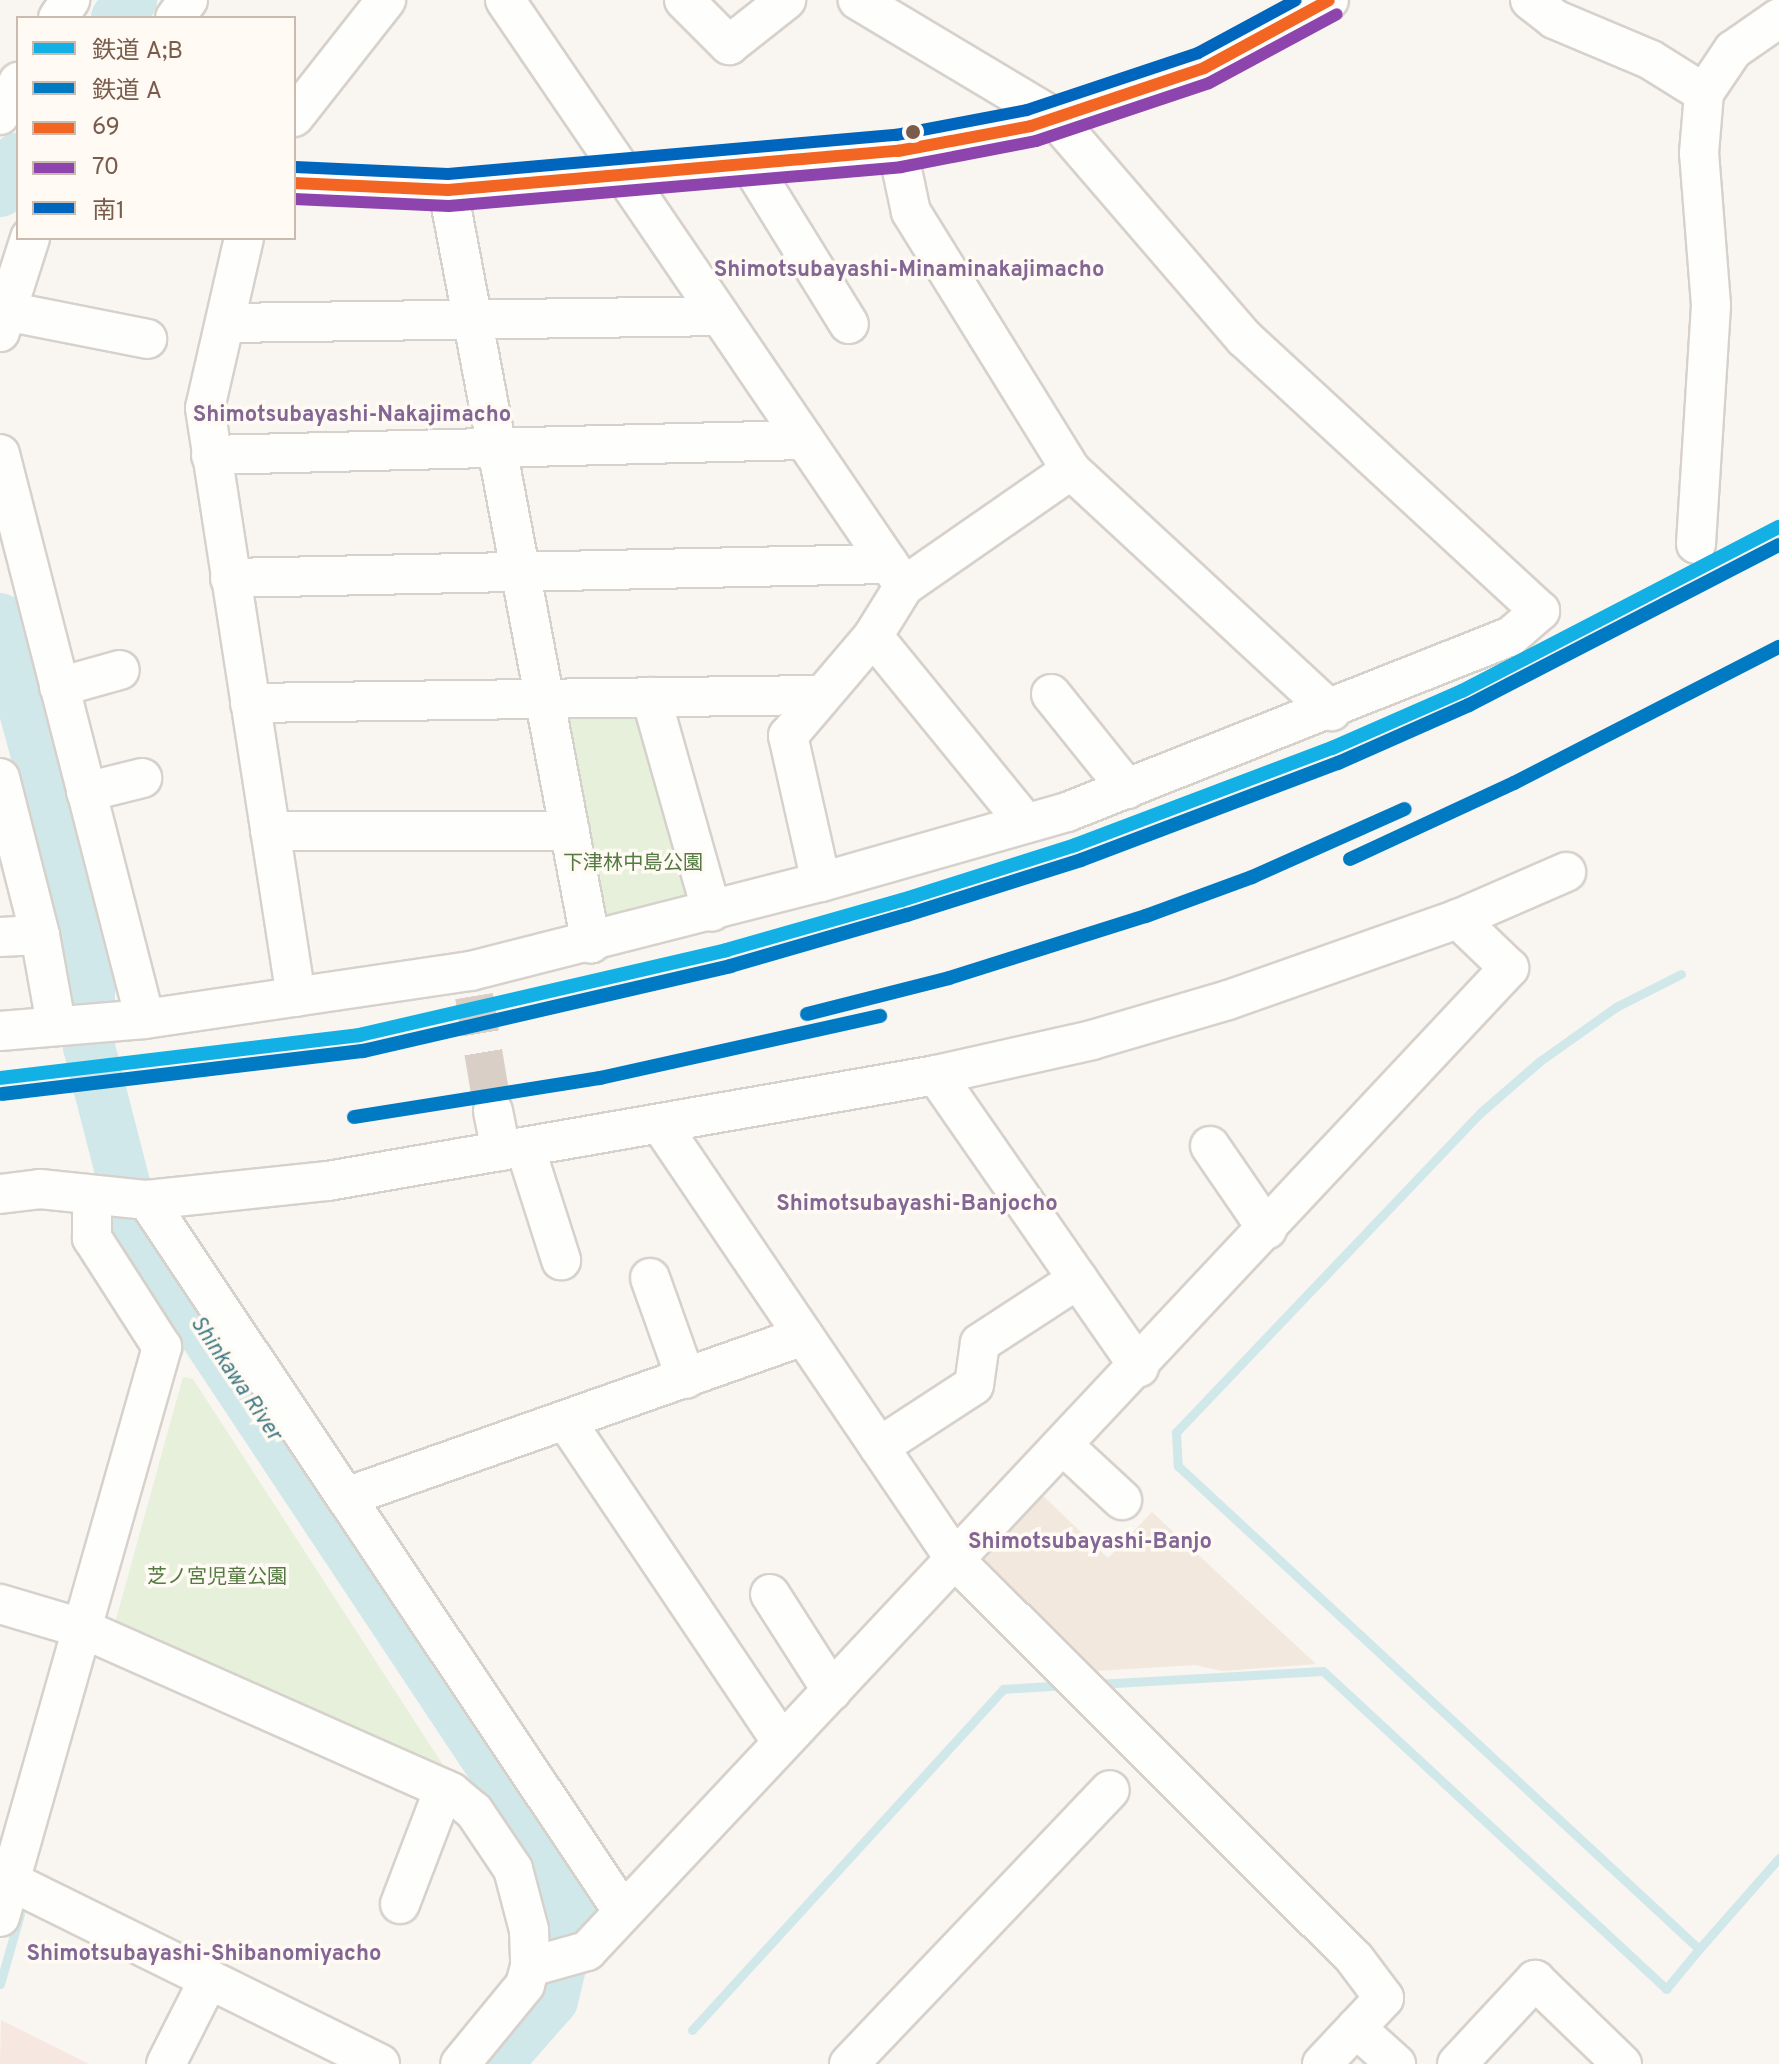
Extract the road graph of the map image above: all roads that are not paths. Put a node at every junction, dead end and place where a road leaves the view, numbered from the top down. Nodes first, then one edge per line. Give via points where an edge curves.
1 (386, 0) edge
2 (505, 0) edge
3 (684, 0) edge
4 (786, 0) edge
5 (858, 0) edge
6 (1329, 0) edge
7 (1546, 5) edge
8 (1777, 23) edge
9 (16, 90) edge
10 (1704, 93) junction
11 (296, 114) edge
12 (1055, 118) junction
13 (6, 132) edge
14 (898, 151) junction
15 (750, 164) junction
16 (625, 177) junction
17 (296, 183) edge
18 (448, 190) junction
19 (29, 240) edge
20 (244, 240) edge
21 (720, 316) junction
22 (473, 320) junction
23 (3, 322) edge
24 (225, 323) junction
25 (849, 324) dead end
26 (147, 339) dead end
27 (804, 440) junction
28 (497, 448) junction
29 (0, 454) edge
30 (211, 455) junction
31 (1071, 470) junction
32 (1696, 544) dead end
33 (521, 572) junction
34 (896, 575) junction
35 (230, 578) junction
36 (873, 636) junction
37 (120, 670) dead end
38 (59, 687) junction
39 (1051, 694) dead end
40 (818, 695) junction
41 (651, 697) junction
42 (545, 699) junction
43 (250, 703) junction
44 (1331, 711) junction
45 (0, 778) edge
46 (142, 778) dead end
47 (1127, 789) junction
48 (86, 792) junction
49 (1024, 821) junction
50 (6, 830) edge
51 (270, 831) junction
52 (570, 831) junction
53 (1566, 872) dead end
54 (821, 882) junction
55 (712, 912) junction
56 (1458, 919) junction
57 (40, 935) junction
58 (0, 937) edge
59 (591, 944) junction
60 (296, 997) junction
61 (145, 1019) junction
62 (56, 1024) junction
63 (0, 1031) edge
64 (936, 1075) junction
65 (493, 1111) tunnel mouth
66 (661, 1125) junction
67 (1210, 1146) dead end
68 (513, 1149) junction
69 (0, 1194) edge
70 (92, 1197) junction
71 (147, 1200) junction
72 (1267, 1229) junction
73 (561, 1260) dead end
74 (650, 1278) dead end
75 (1078, 1279) junction
76 (804, 1336) junction
77 (1139, 1367) junction
78 (686, 1379) junction
79 (566, 1421) junction
80 (879, 1447) junction
81 (1065, 1447) junction
82 (349, 1496) junction
83 (1122, 1500) dead end
84 (957, 1562) junction
85 (770, 1594) dead end
86 (0, 1604) edge
87 (81, 1628) junction
88 (832, 1691) junction
89 (782, 1742) junction
90 (444, 1789) junction
91 (1110, 1790) dead end
92 (5, 1877) edge
93 (400, 1904) dead end
94 (622, 1910) junction
95 (0, 1917) edge
96 (530, 1967) junction
97 (209, 1979) junction
98 (1356, 2028) junction
99 (464, 2061) edge
100 (166, 2064) edge
101 (380, 2064) edge
102 (849, 2064) edge
103 (1322, 2064) edge
104 (1396, 2064) edge
105 (1457, 2064) edge
106 (1622, 2064) edge

1 - 11 street
2 - 16 street
3 - 4 street via 729,45
5 - 12 street
6 - 12 street via 1204,68
7 - 10 street
8 - 10 street via 1733,50
9 - 13 street
10 - 32 street via 1699,153 1711,305
12 - 14 street
12 - 44 street via 1244,338 1540,611 1510,637
14 - 15 street
14 - 31 street via 911,212
15 - 16 street
15 - 25 street
16 - 18 street
16 - 21 street
17 - 18 street
18 - 22 street
19 - 23 street
20 - 24 street
21 - 22 street
21 - 27 street
22 - 24 street
22 - 28 street
23 - 26 street
24 - 30 street via 205,408
27 - 28 street
27 - 34 street
28 - 30 street
28 - 33 street
29 - 38 street
30 - 35 street
31 - 34 street
31 - 44 street
33 - 34 street
33 - 35 street
33 - 42 street
34 - 36 street
35 - 43 street
36 - 40 street
36 - 49 street
37 - 38 street
38 - 48 street
39 - 47 street
40 - 41 street
40 - 54 street via 788,736
41 - 42 street
41 - 55 street
42 - 43 street
42 - 52 street
43 - 51 street
44 - 47 street
45 - 50 street
46 - 48 street
47 - 49 street via 1067,812
48 - 61 street
49 - 54 street
50 - 57 street
51 - 52 street
51 - 60 street
52 - 59 street
53 - 56 street
54 - 55 street
55 - 59 street
56 - 64 street via 1228,1000 1092,1040
56 - 72 street via 1509,968
57 - 58 street
57 - 62 street
59 - 60 street via 473,983
60 - 61 street
61 - 62 street
62 - 63 street
64 - 66 street
64 - 75 street
65 - 68 street
66 - 68 street
66 - 76 street
67 - 72 street
68 - 71 street via 328,1181
68 - 73 street
69 - 70 street via 40,1189
70 - 71 street
70 - 87 street via 92,1238 162,1347
71 - 82 street
72 - 77 street
74 - 78 street
75 - 77 street
75 - 80 street via 980,1343 974,1385
76 - 78 street
76 - 80 street
77 - 81 street
78 - 79 street
79 - 82 street
79 - 89 street
80 - 84 street
81 - 83 street
81 - 84 street
82 - 94 street
84 - 88 street
84 - 98 street via 1354,1958 1384,1998
85 - 88 street
86 - 87 street
87 - 90 street
87 - 92 street
88 - 89 street
89 - 94 street
90 - 93 street
90 - 96 street via 474,1811 513,1869 529,1930
91 - 102 street
92 - 95 street
92 - 97 street
94 - 96 street via 587,1951
96 - 99 street via 525,1985
97 - 100 street
97 - 101 street
98 - 103 street
98 - 104 street
105 - 106 street via 1535,1980

